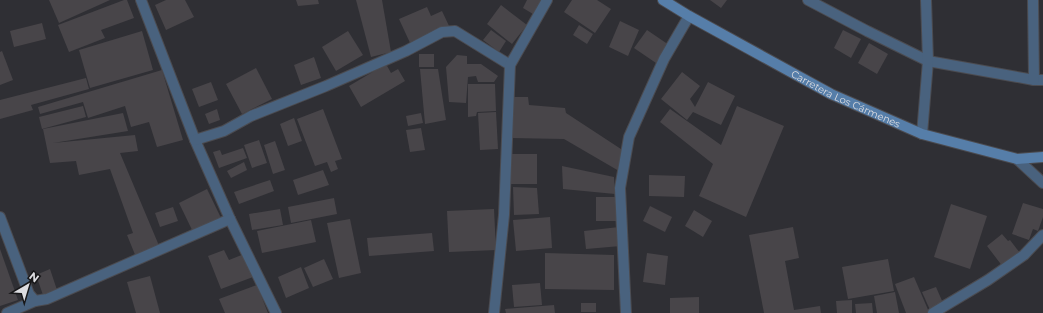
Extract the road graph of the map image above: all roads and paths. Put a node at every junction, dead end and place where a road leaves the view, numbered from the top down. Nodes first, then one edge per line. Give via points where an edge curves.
1 (141, 0) edge
2 (547, 0) edge
3 (662, 0) edge
4 (808, 0) edge
5 (926, 0) edge
6 (1033, 0) edge
7 (689, 16) junction
8 (928, 61) junction
9 (510, 65) junction
10 (1038, 80) edge
11 (922, 134) junction
12 (196, 140) junction
13 (1043, 157) edge
14 (1017, 159) junction
15 (1043, 183) edge
16 (0, 217) edge
17 (230, 219) junction
18 (1043, 234) edge
19 (36, 301) junction
20 (7, 313) edge
21 (276, 313) edge
22 (494, 313) edge
23 (626, 313) edge
24 (933, 313) edge

1 - 12 street
2 - 9 street
3 - 7 main road, Carretera Los Cármenes
4 - 8 street
5 - 8 street
6 - 10 street
7 - 11 main road, Carretera Los Cármenes via 830,94
7 - 23 street via 664,59 629,138 620,188
8 - 10 street
8 - 11 street
9 - 12 street via 455,31 442,32 406,51 251,116 224,131
9 - 22 street via 504,215
11 - 14 main road, Carretera Los Cármenes
12 - 17 street
13 - 14 main road, Carretera Los Cármenes
14 - 15 street
16 - 19 street via 29,294
17 - 19 street via 48,299
17 - 21 street
18 - 24 street via 1024,255
19 - 20 street

